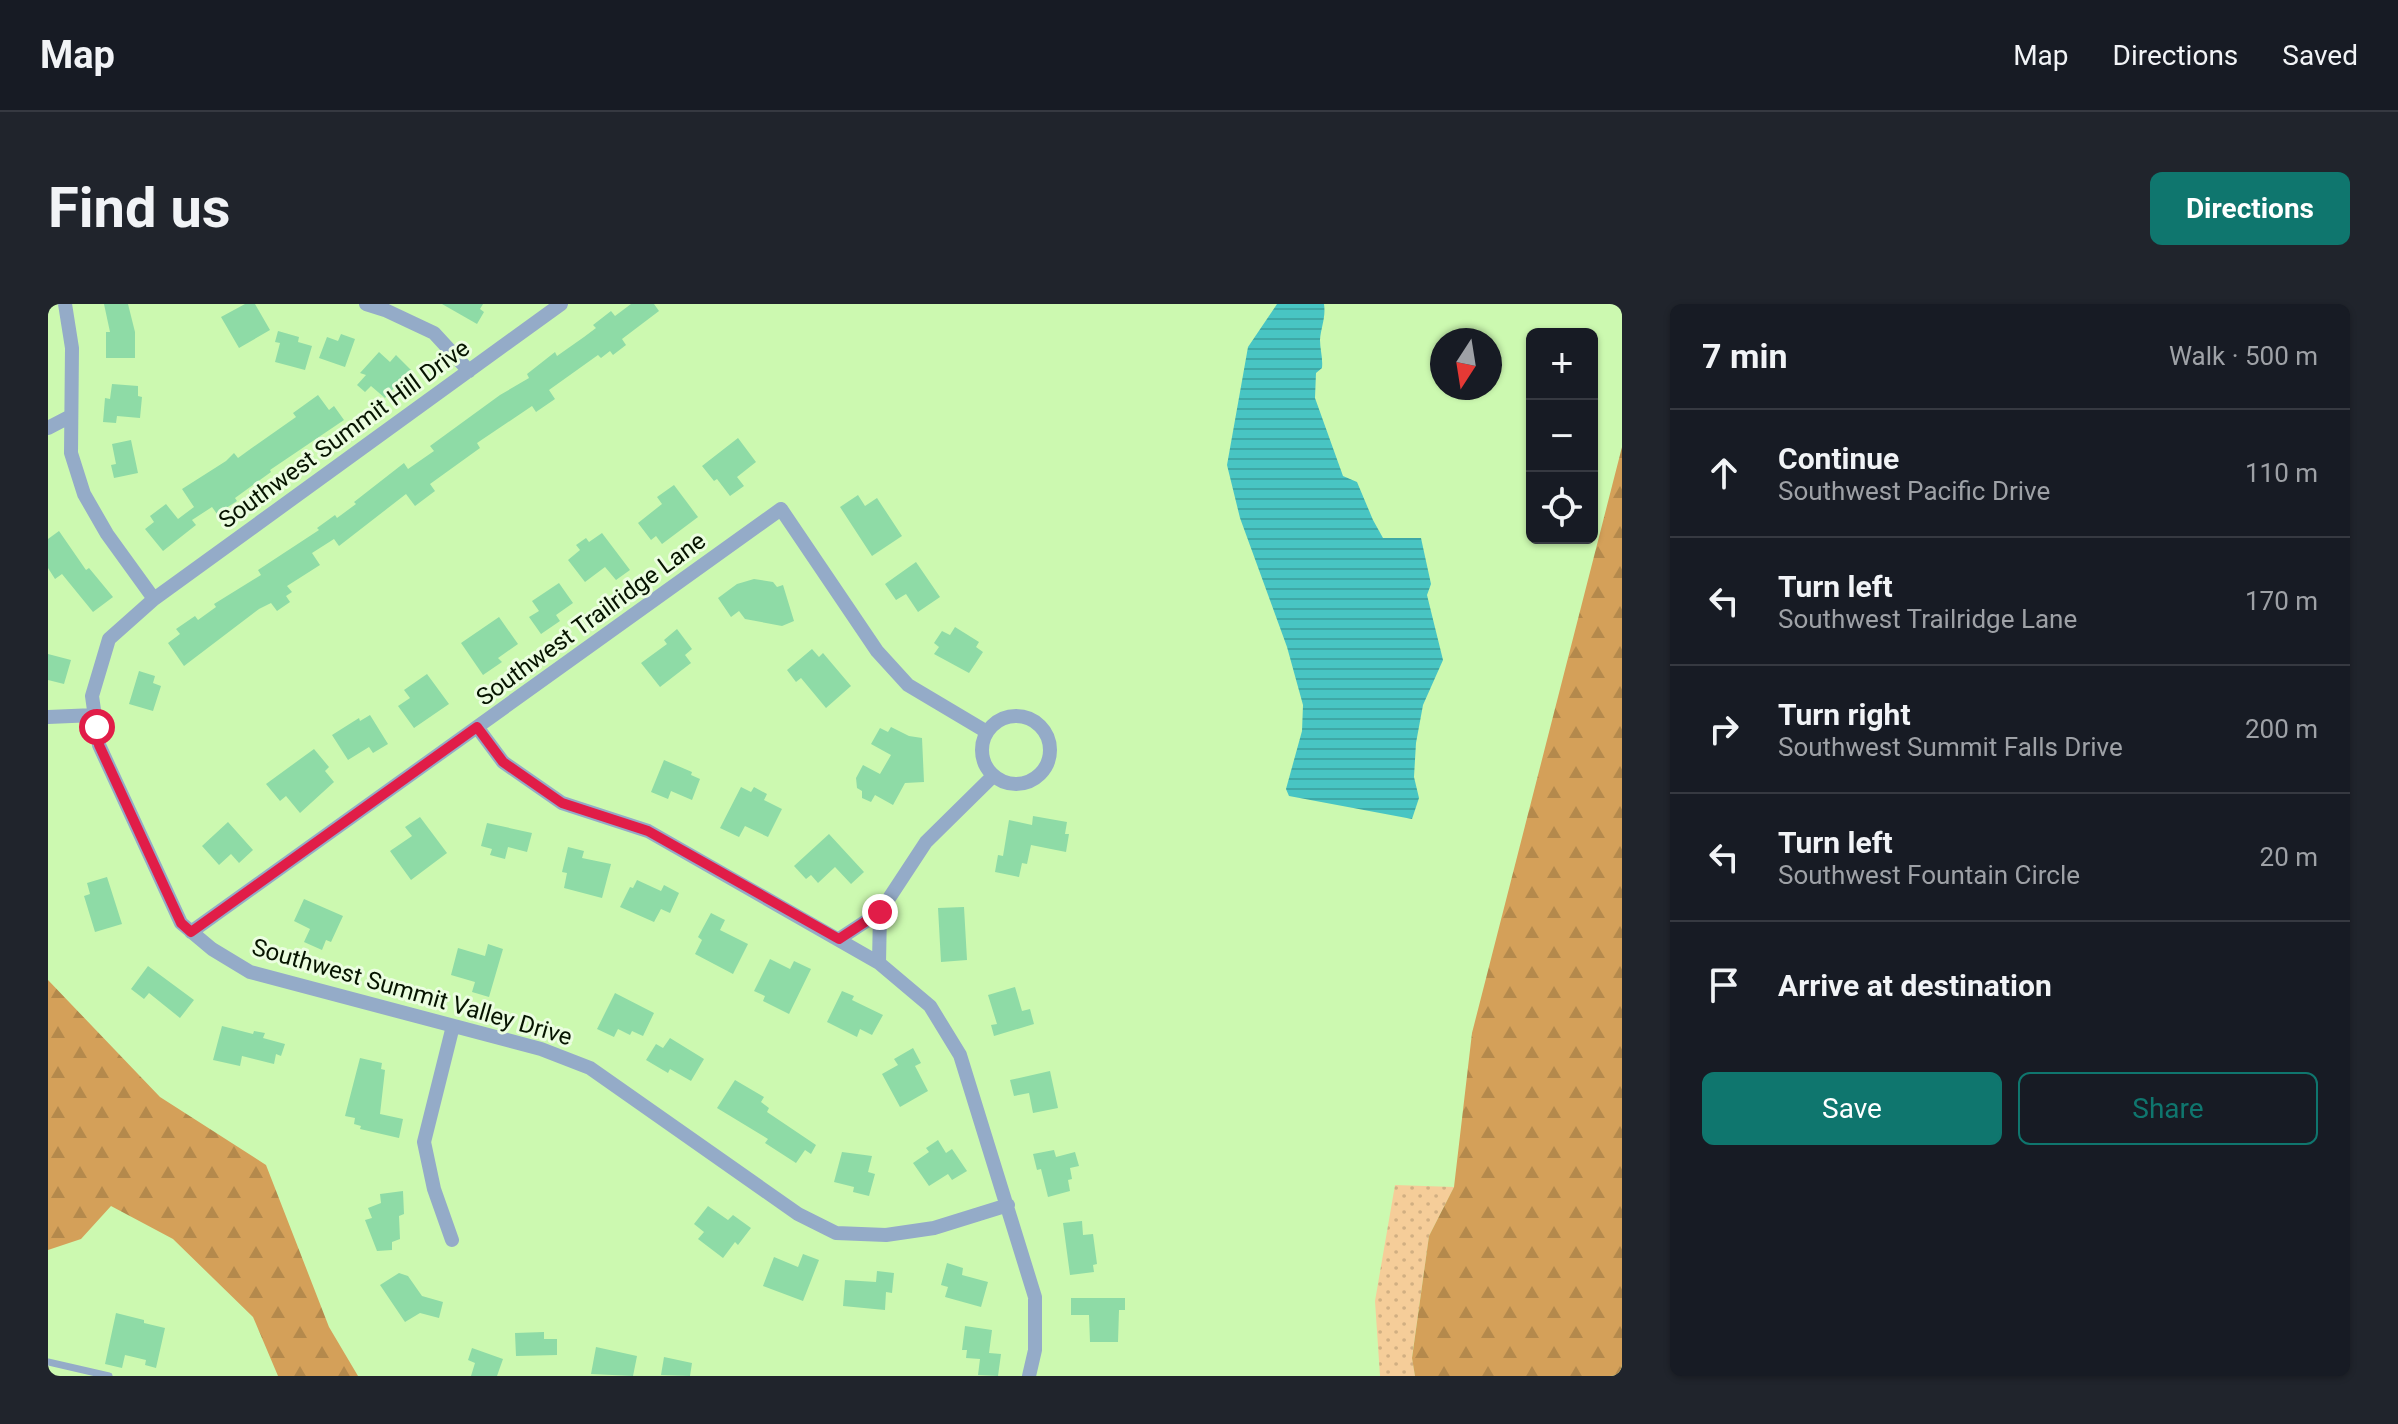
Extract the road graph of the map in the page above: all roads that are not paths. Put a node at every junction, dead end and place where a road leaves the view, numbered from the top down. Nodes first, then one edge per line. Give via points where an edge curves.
1 (65, 304) edge
2 (366, 304) edge
3 (561, 304) edge
4 (469, 371) junction
5 (71, 416) junction
6 (48, 428) edge
7 (154, 599) junction
8 (95, 715) junction
9 (48, 717) edge
10 (477, 727) junction
11 (987, 732) junction
12 (993, 776) junction
13 (880, 912) junction
14 (191, 932) junction
15 (839, 939) junction
16 (879, 963) junction
17 (453, 1026) junction
18 (1008, 1205) junction
19 (452, 1240) dead end
20 (48, 1362) edge
21 (109, 1376) edge
22 (1029, 1376) edge

1 - 5 street via 72,348
2 - 4 street via 434,333
3 - 4 street, Southwest Summit Hill Drive
4 - 7 street, Southwest Summit Hill Drive
5 - 6 street
5 - 7 street via 71,453 84,494
7 - 8 street, Southwest Summit Hill Drive via 109,639 92,696
8 - 9 street
8 - 14 street, Southwest Summit Hill Drive via 99,745 181,923
10 - 11 street, Southwest Trailridge Lane via 781,509 877,651 908,685
10 - 14 street, Southwest Trailridge Lane
10 - 15 street via 503,762 562,803 648,831
11 - 12 street via 982,755
11 - 12 street via 995,723 1027,717 1045,731 1051,752 1043,773 1024,784
12 - 13 street via 926,842
13 - 15 street
13 - 16 street
14 - 17 street, Southwest Summit Valley Drive via 250,972
15 - 16 street
16 - 18 street via 930,1006 960,1055
17 - 18 street, Southwest Summit Valley Drive via 590,1068 798,1214 836,1233 886,1235 934,1228
17 - 19 street via 424,1142
18 - 22 street via 1035,1297 1035,1350
20 - 21 lane

